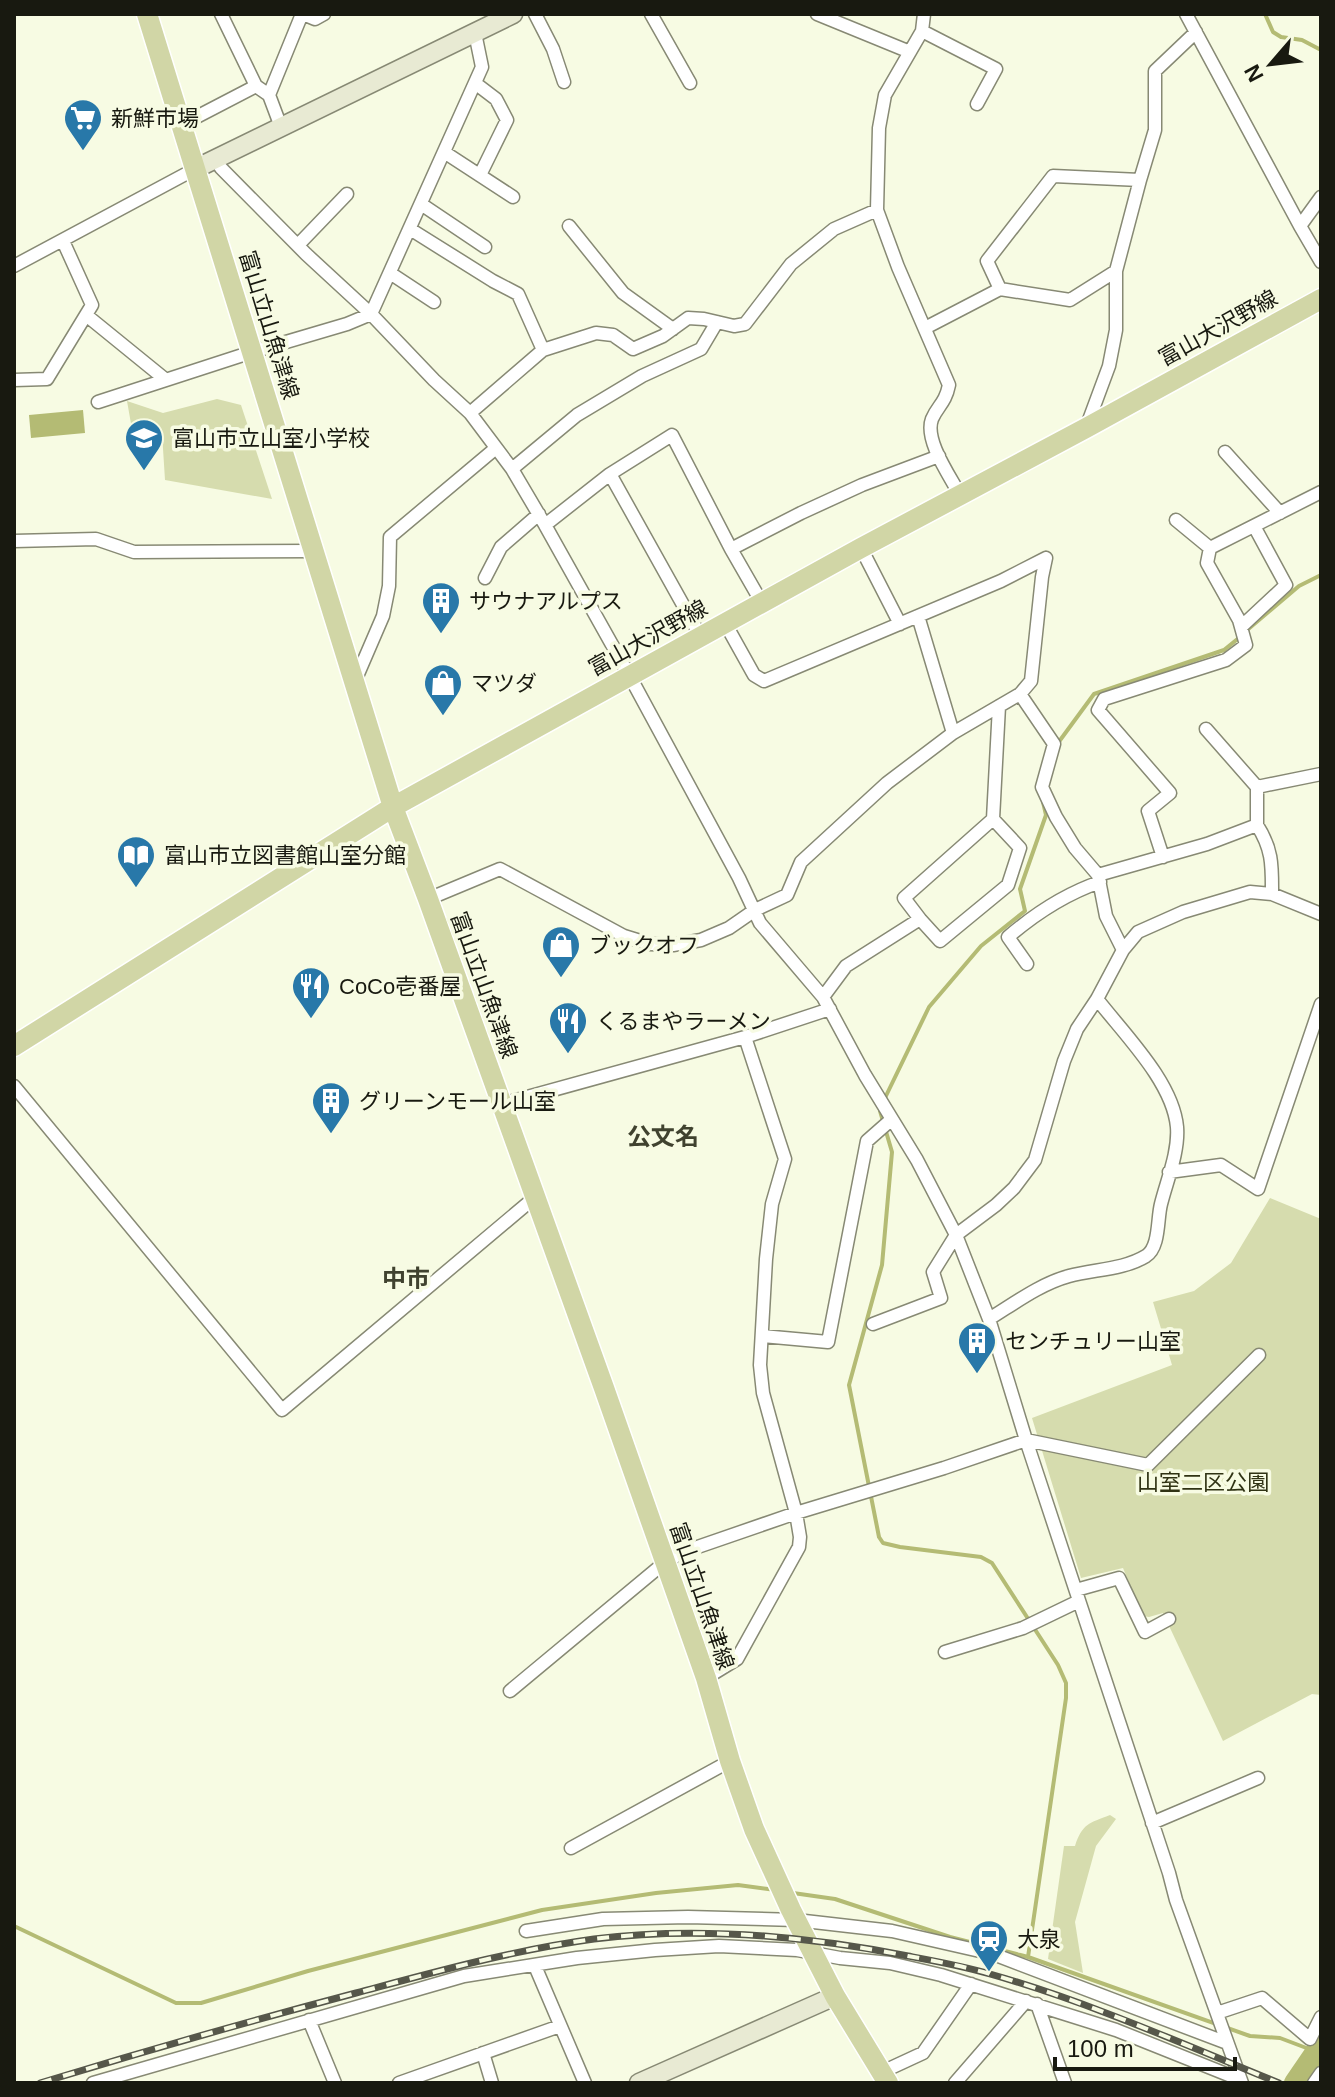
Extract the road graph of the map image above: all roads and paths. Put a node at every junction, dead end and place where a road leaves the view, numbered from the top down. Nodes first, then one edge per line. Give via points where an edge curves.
1 (147, 14) edge
2 (221, 14) edge
3 (303, 14) edge
4 (324, 14) edge
5 (513, 14) edge
6 (535, 14) edge
7 (651, 14) edge
8 (817, 14) edge
9 (924, 14) edge
10 (1186, 14) edge
11 (922, 31) junction
12 (1196, 32) junction
13 (475, 33) junction
14 (910, 52) junction
15 (564, 82) dead end
16 (475, 83) junction
17 (690, 83) dead end
18 (256, 86) junction
19 (269, 95) junction
20 (977, 104) dead end
21 (181, 125) junction
22 (281, 127) junction
23 (444, 152) junction
24 (215, 159) junction
25 (195, 169) junction
26 (480, 175) junction
27 (1140, 180) junction
28 (347, 194) dead end
29 (513, 197) dead end
30 (1321, 197) edge
31 (421, 204) junction
32 (877, 210) junction
33 (569, 226) dead end
34 (1300, 226) junction
35 (410, 229) junction
36 (63, 241) junction
37 (298, 245) junction
38 (485, 247) dead end
39 (1321, 262) edge
40 (14, 266) edge
41 (1116, 271) junction
42 (390, 273) junction
43 (1000, 289) junction
44 (1321, 299) edge
45 (434, 302) dead end
46 (371, 314) junction
47 (86, 315) junction
48 (717, 322) junction
49 (925, 328) junction
50 (673, 329) junction
51 (543, 350) junction
52 (252, 352) junction
53 (14, 380) edge
54 (166, 380) junction
55 (98, 402) dead end
56 (470, 413) junction
57 (1086, 428) junction
58 (496, 448) junction
59 (1225, 452) dead end
60 (939, 456) junction
61 (512, 469) junction
62 (610, 474) junction
63 (1321, 492) edge
64 (960, 495) junction
65 (1280, 513) junction
66 (542, 519) junction
67 (1176, 520) dead end
68 (1254, 526) junction
69 (14, 541) edge
70 (861, 548) junction
71 (1210, 548) junction
72 (731, 549) junction
73 (314, 551) junction
74 (485, 578) dead end
75 (762, 603) junction
76 (918, 616) junction
77 (725, 623) junction
78 (900, 624) junction
79 (1241, 627) junction
80 (701, 637) junction
81 (629, 676) junction
82 (354, 683) junction
83 (1020, 694) junction
84 (999, 706) junction
85 (1206, 729) dead end
86 (953, 733) junction
87 (1321, 774) edge
88 (1257, 787) junction
89 (393, 807) junction
90 (993, 819) junction
91 (1257, 825) junction
92 (1163, 857) junction
93 (1099, 879) junction
94 (1272, 894) junction
95 (428, 899) junction
96 (755, 910) junction
97 (1321, 914) edge
98 (920, 919) junction
99 (1123, 950) junction
100 (1027, 964) dead end
101 (823, 997) junction
102 (1097, 999) junction
103 (1321, 1004) edge
104 (830, 1009) junction
105 (745, 1037) junction
106 (14, 1046) edge
107 (14, 1086) edge
108 (502, 1104) junction
109 (892, 1119) junction
110 (1169, 1172) junction
111 (534, 1198) junction
112 (956, 1235) junction
113 (989, 1319) junction
114 (873, 1324) dead end
115 (762, 1336) junction
116 (1259, 1355) dead end
117 (1026, 1440) junction
118 (796, 1513) junction
119 (664, 1563) junction
120 (1077, 1596) junction
121 (1169, 1619) dead end
122 (945, 1652) dead end
123 (706, 1678) junction
124 (510, 1691) dead end
125 (730, 1761) junction
126 (1258, 1778) dead end
127 (1152, 1823) junction
128 (571, 1848) dead end
129 (796, 1920) junction
130 (526, 1931) dead end
131 (815, 1954) junction
132 (535, 1966) junction
133 (971, 1984) junction
134 (835, 1996) junction
135 (1032, 2002) junction
136 (1217, 2013) junction
137 (1321, 2017) edge
138 (309, 2020) junction
139 (560, 2026) junction
140 (1227, 2043) junction
141 (483, 2053) junction
142 (1321, 2073) edge
143 (885, 2078) edge
144 (1242, 2082) edge
145 (93, 2083) edge
146 (335, 2083) edge
147 (399, 2083) edge
148 (492, 2083) edge
149 (585, 2083) edge
150 (639, 2083) edge
151 (955, 2083) edge
152 (1065, 2083) edge
153 (1314, 2083) edge

1 - 21 main road, 富山立山魚津線
2 - 18 street
3 - 4 street via 315,19
3 - 19 street
5 - 13 street
6 - 15 street
7 - 17 street
8 - 14 street
9 - 11 street
10 - 12 street
11 - 14 street
11 - 20 street via 996,69
12 - 27 street via 1155,71 1155,130
12 - 34 street
13 - 16 street via 482,67
13 - 22 street
14 - 32 street via 885,95
16 - 23 street
16 - 26 street via 496,99 507,120
18 - 19 street
18 - 21 street
19 - 22 street
21 - 25 main road, 富山立山魚津線
22 - 24 street
23 - 26 street
23 - 31 street
24 - 25 street
24 - 37 street
25 - 36 street
25 - 52 main road, 富山立山魚津線
26 - 29 street
27 - 41 street
27 - 43 street via 1053,176 987,261
28 - 37 street
30 - 34 street
31 - 35 street
31 - 38 street
32 - 48 street via 834,229 791,264 745,324
32 - 49 street
33 - 50 street via 623,293
34 - 39 street
35 - 42 street
35 - 51 street via 518,294
36 - 40 street
36 - 47 street via 92,305
37 - 46 street
41 - 43 street via 1070,300
41 - 57 street via 1116,330
42 - 45 street
42 - 46 street
43 - 49 street
44 - 57 main road, 富山大沢野線
46 - 52 street
46 - 56 street
47 - 53 street via 47,379
47 - 54 street
48 - 50 street via 688,318
48 - 61 street via 701,349 577,415
49 - 60 street via 949,385 929,435
50 - 51 street via 633,349 613,335 596,333
51 - 56 street
52 - 54 street
52 - 73 main road, 富山立山魚津線
54 - 55 street
56 - 58 street
57 - 64 main road, 富山大沢野線
58 - 61 street
58 - 82 street via 390,537 383,616
59 - 65 street
60 - 64 street
60 - 72 street via 862,485
61 - 66 street
62 - 66 street
62 - 72 street via 672,435
62 - 80 street
63 - 65 street
64 - 70 main road, 富山大沢野線
65 - 68 street
66 - 74 street via 501,547
66 - 81 street
67 - 71 street
68 - 71 street
68 - 79 street via 1286,585
69 - 73 street via 96,539 134,552
70 - 75 main road, 富山大沢野線
70 - 78 street
71 - 79 street via 1207,563
72 - 75 street
73 - 82 main road, 富山立山魚津線
75 - 77 main road, 富山大沢野線
76 - 78 street
76 - 83 street via 1046,558 1031,681
76 - 86 street
77 - 78 street via 754,675 764,681
77 - 80 main road, 富山大沢野線
79 - 92 street via 1246,645 1226,660 1104,699 1098,710 1170,793 1148,811
80 - 81 main road, 富山大沢野線
81 - 89 main road, 富山大沢野線
81 - 96 street
82 - 89 main road, 富山立山魚津線
83 - 84 street
83 - 93 street via 1054,744 1042,787 1075,848
84 - 86 street
84 - 90 street
85 - 88 street
86 - 96 street via 887,783 801,862 787,895
87 - 88 street
88 - 91 street
89 - 95 main road, 富山立山魚津線
89 - 106 main road, 富山大沢野線
90 - 98 street via 904,898
90 - 98 street via 1020,848 1008,885 940,941
91 - 92 street
91 - 94 street via 1272,856
92 - 93 street
93 - 99 street via 1106,916
93 - 100 street via 1032,916 1008,937
94 - 97 street
94 - 99 street via 1250,892 1183,912 1138,932
95 - 96 street via 500,869 624,936 673,945 701,940
95 - 108 main road, 富山立山魚津線
96 - 101 street via 760,923
98 - 101 street via 846,966
99 - 102 street
101 - 104 street
102 - 110 street via 1160,1079 1173,1105 1176,1147
102 - 112 street via 1064,1061 1035,1160 1014,1188
103 - 110 street via 1258,1189 1221,1165
104 - 105 street
104 - 109 street
105 - 108 street
105 - 115 street via 785,1159 772,1204
107 - 111 street via 282,1410
108 - 111 main road, 富山立山魚津線
109 - 112 street
109 - 115 street via 867,1141 828,1342
110 - 113 street via 1149,1254 1044,1285
111 - 119 main road, 富山立山魚津線
112 - 113 street
112 - 114 street via 933,1272 941,1298
113 - 117 street
115 - 118 street via 763,1393
116 - 117 street via 1148,1465
117 - 118 street
117 - 120 street
118 - 119 street
118 - 123 street via 799,1547 737,1659
119 - 123 main road, 富山立山魚津線
119 - 124 street
120 - 121 street via 1119,1578 1145,1632
120 - 122 street via 1023,1628
120 - 127 street
123 - 125 main road, 富山立山魚津線
125 - 128 street
125 - 129 main road, 富山立山魚津線
126 - 127 street
127 - 136 street
129 - 130 street via 603,1919
129 - 131 main road, 富山立山魚津線
129 - 140 street via 892,1931 993,1954
131 - 132 street via 719,1946
131 - 133 street via 890,1963
131 - 134 main road, 富山立山魚津線
132 - 138 street via 464,1976
132 - 139 street
133 - 135 street
133 - 143 street via 923,2053
134 - 143 main road, 富山立山魚津線
134 - 150 street
135 - 144 street
135 - 151 street
135 - 152 street
136 - 137 street via 1262,1998 1310,2039
136 - 140 street
138 - 145 street
138 - 146 street
139 - 141 street
139 - 149 street
140 - 144 street
141 - 147 street
141 - 148 street
142 - 153 street

